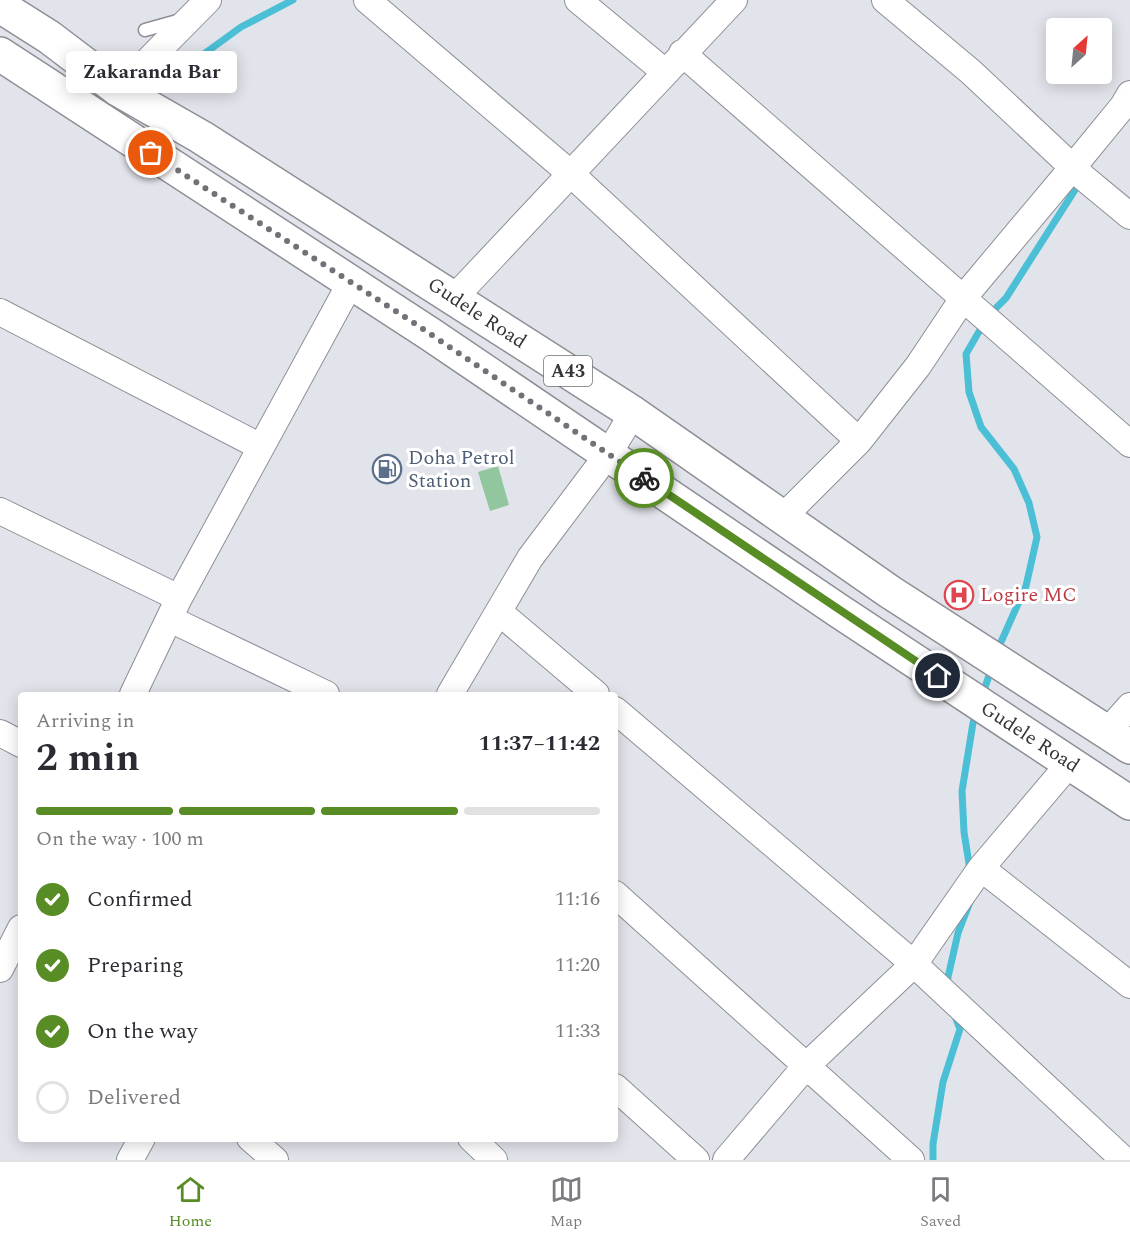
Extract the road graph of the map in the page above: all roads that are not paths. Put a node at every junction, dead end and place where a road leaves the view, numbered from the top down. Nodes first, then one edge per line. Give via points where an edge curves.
1 (367, 0) edge
2 (578, 0) edge
3 (734, 0) edge
4 (885, 0) edge
5 (0, 6) edge
6 (201, 8) edge
7 (145, 30) dead end
8 (682, 53) junction
9 (0, 54) edge
10 (665, 72) junction
11 (119, 90) junction
12 (1130, 94) edge
13 (1073, 167) junction
14 (571, 174) junction
15 (1130, 216) edge
16 (351, 282) junction
17 (964, 297) junction
18 (454, 298) junction
19 (0, 312) edge
20 (633, 413) junction
21 (859, 441) junction
22 (1130, 444) edge
23 (261, 447) junction
24 (609, 453) junction
25 (0, 511) edge
26 (782, 518) junction
27 (174, 608) junction
28 (499, 612) junction
29 (134, 692) edge
30 (322, 692) edge
31 (451, 692) edge
32 (594, 692) edge
33 (1130, 706) edge
34 (618, 714) edge
35 (0, 733) edge
36 (1119, 740) edge
37 (18, 742) edge
38 (1070, 763) junction
39 (1130, 803) edge
40 (981, 868) junction
41 (618, 897) edge
42 (18, 935) edge
43 (7, 959) edge
44 (914, 964) junction
45 (1130, 985) edge
46 (805, 1067) junction
47 (618, 1090) edge
48 (140, 1142) edge
49 (255, 1142) edge
50 (475, 1142) edge
51 (130, 1160) edge
52 (275, 1160) edge
53 (494, 1160) edge
54 (696, 1160) edge
55 (726, 1160) edge
56 (911, 1160) edge
57 (1124, 1160) edge

1 - 14 street
2 - 10 street
3 - 8 street
4 - 13 street via 971,72
5 - 11 highway, Gudele Road / A43 via 60,38
6 - 7 lane
6 - 11 street
8 - 10 street
8 - 17 street
9 - 16 highway, Gudele Road / A43
10 - 14 street
11 - 18 highway, Gudele Road / A43 via 201,137
12 - 13 street
13 - 15 street
13 - 17 street
14 - 18 street
14 - 21 street
16 - 23 street
16 - 24 highway, Gudele Road / A43
17 - 21 street via 918,366
17 - 22 street
18 - 20 highway, Gudele Road / A43
19 - 23 street
20 - 24 street
20 - 26 highway, Gudele Road / A43
21 - 26 street
23 - 27 street
24 - 28 street via 530,558
24 - 38 highway, Gudele Road / A43
25 - 27 street
26 - 36 highway, Gudele Road / A43
27 - 29 street
27 - 30 street
28 - 31 street
28 - 32 street
33 - 36 street
34 - 44 street
35 - 37 street
38 - 39 highway, Gudele Road / A43
38 - 40 street
40 - 44 street
40 - 45 street
41 - 46 street
42 - 43 street
44 - 46 street
44 - 57 street
46 - 55 street
46 - 56 street
47 - 54 street
48 - 51 street
49 - 52 street
50 - 53 street

